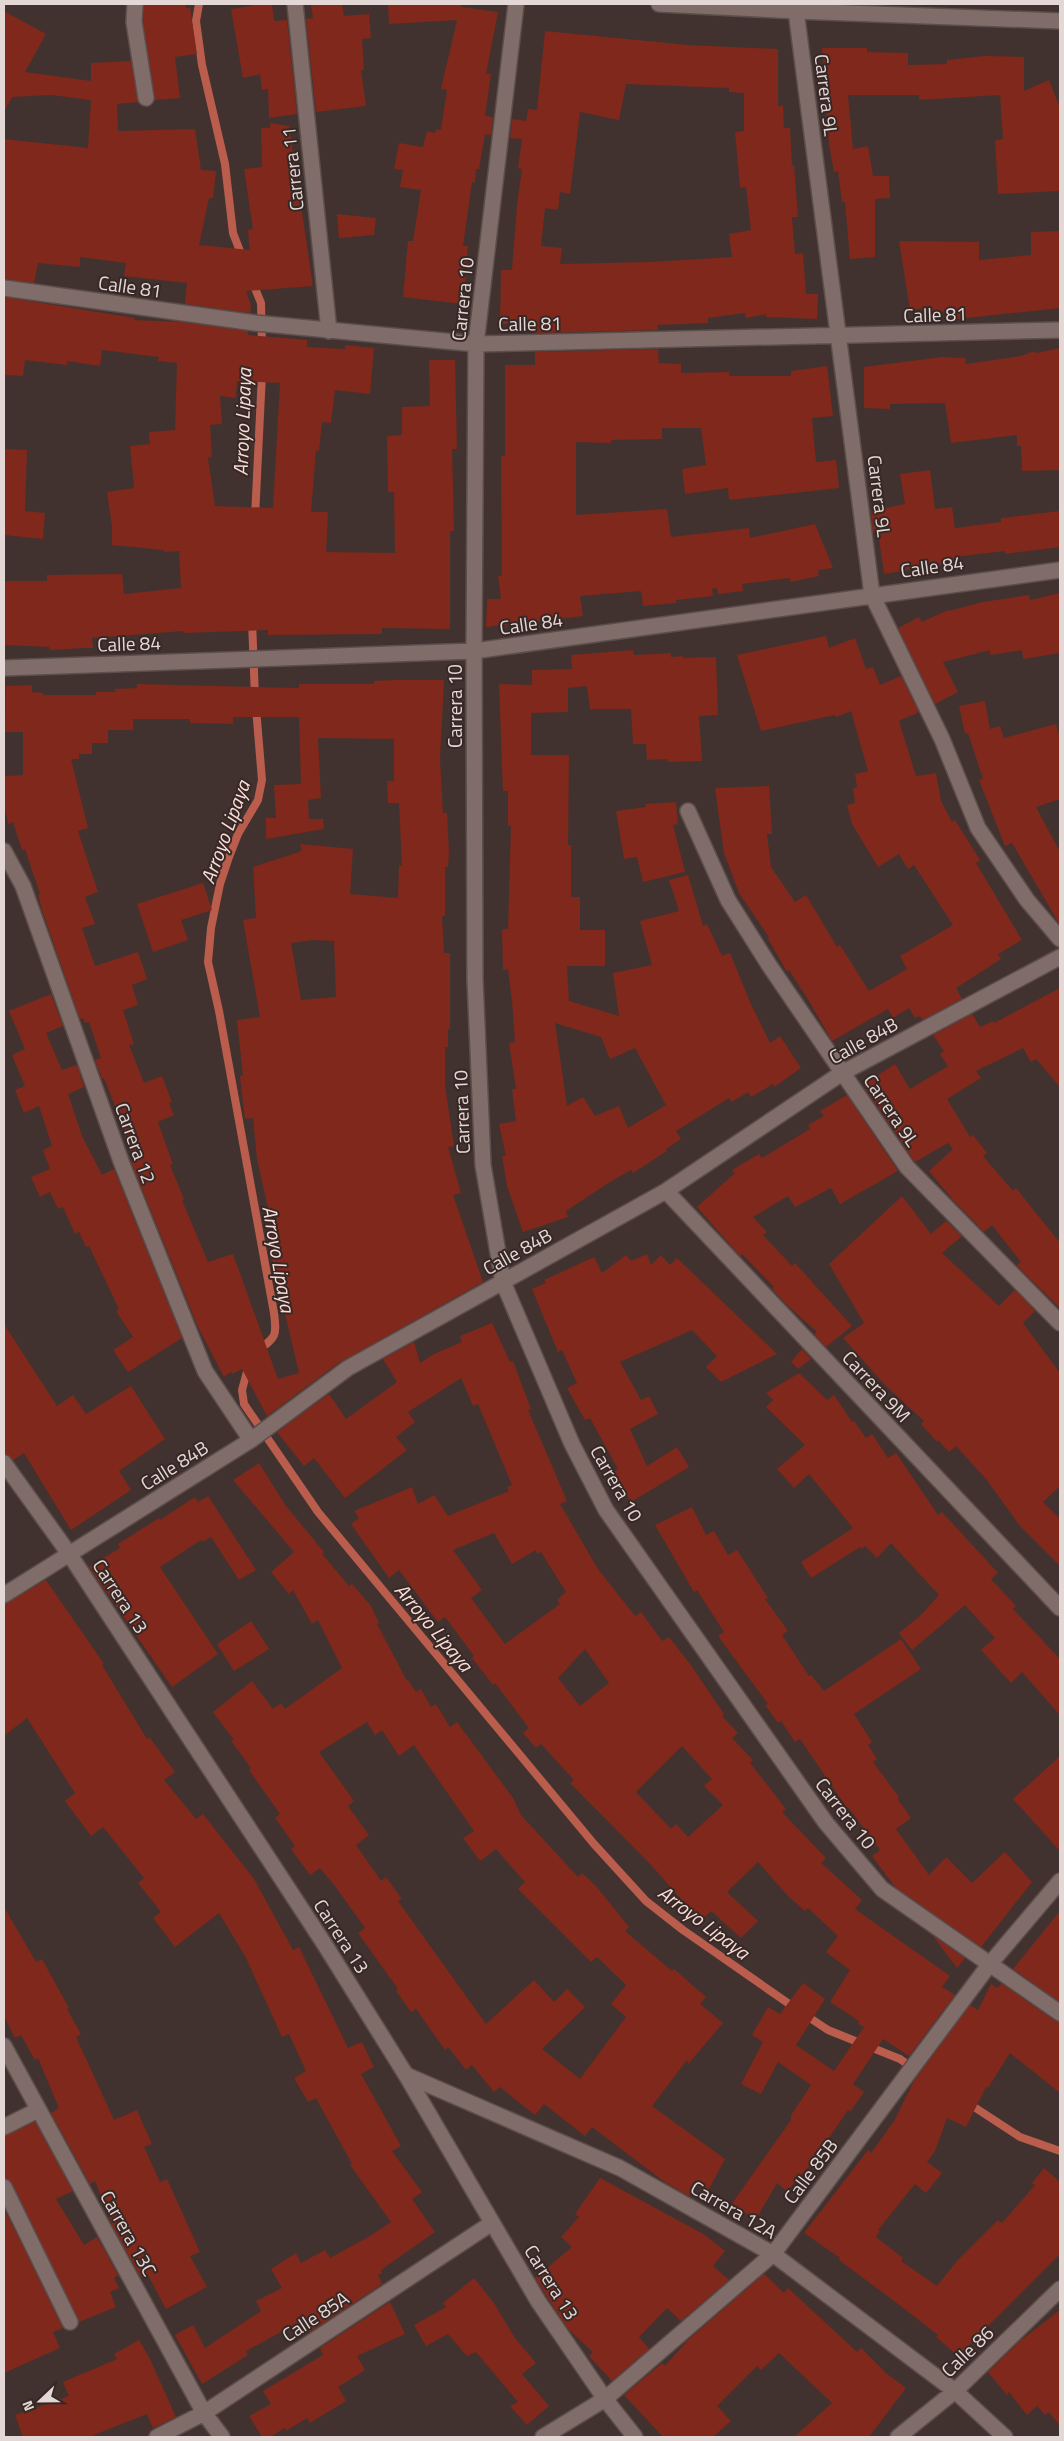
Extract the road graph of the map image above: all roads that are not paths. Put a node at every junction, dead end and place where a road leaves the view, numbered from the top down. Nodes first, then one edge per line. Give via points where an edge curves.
1 (135, 4) edge
2 (295, 4) edge
3 (516, 4) edge
4 (659, 4) edge
5 (796, 12) junction
6 (1060, 21) edge
7 (146, 98) dead end
8 (4, 288) edge
9 (1060, 330) edge
10 (329, 331) junction
11 (839, 337) junction
12 (476, 344) junction
13 (1060, 570) edge
14 (872, 594) junction
15 (474, 651) junction
16 (4, 668) edge
17 (688, 811) dead end
18 (4, 851) edge
19 (1060, 939) edge
20 (1060, 957) edge
21 (842, 1073) junction
22 (666, 1191) junction
23 (503, 1282) junction
24 (1060, 1323) edge
25 (253, 1438) junction
26 (4, 1463) edge
27 (70, 1555) junction
28 (4, 1595) edge
29 (1060, 1608) edge
30 (1060, 1881) edge
31 (989, 1965) junction
32 (1060, 2013) edge
33 (4, 2046) edge
34 (406, 2075) junction
35 (38, 2110) junction
36 (4, 2127) edge
37 (4, 2187) edge
38 (492, 2223) junction
39 (772, 2254) junction
40 (1060, 2289) edge
41 (70, 2322) dead end
42 (955, 2391) junction
43 (605, 2399) junction
44 (204, 2413) junction
45 (157, 2437) edge
46 (222, 2437) edge
47 (543, 2437) edge
48 (635, 2437) edge
49 (898, 2437) edge
50 (1006, 2437) edge

1 - 7 street via 134,22
2 - 10 street, Carrera 11
3 - 12 street, Carrera 10
4 - 5 street
5 - 6 street
5 - 11 street, Carrera 9L
8 - 10 street, Calle 81
9 - 11 street, Calle 81
10 - 12 street, Calle 81
11 - 12 street, Calle 81
11 - 14 street, Carrera 9L
12 - 15 street, Carrera 10
13 - 14 street, Calle 84
14 - 15 street, Calle 84
14 - 19 street, Carrera 9L via 942,740 978,828 1027,900
15 - 16 street, Calle 84
15 - 23 street, Carrera 10 via 475,980 483,1164
17 - 21 street, Carrera 9L via 728,900
18 - 25 street, Carrera 12 via 23,886 122,1164 205,1371
20 - 21 street, Calle 84B
21 - 22 street, Calle 84B
21 - 24 street, Carrera 9L via 907,1167
22 - 23 street, Calle 84B
22 - 29 street, Carrera 9M
23 - 25 street, Calle 84B via 348,1368
23 - 31 street, Carrera 10 via 572,1444 606,1510 826,1823 882,1889
25 - 27 street, Calle 84B
26 - 27 street, Carrera 13
27 - 28 street, Calle 84B
27 - 34 street, Carrera 13 via 325,1945
30 - 31 street, Calle 85B
31 - 32 street, Carrera 10
31 - 39 street, Calle 85B
33 - 35 street, Carrera 13C
34 - 38 street, Carrera 13
34 - 39 street, Carrera 12A via 620,2168
35 - 36 street
35 - 44 street, Carrera 13C
37 - 41 street
38 - 43 street, Carrera 13 via 538,2301
38 - 44 street, Calle 85A
39 - 42 street, Carrera 12A
39 - 43 street, Calle 85B
40 - 42 street, Calle 86
42 - 49 street, Calle 86
42 - 50 street, Carrera 12A
43 - 47 street, Calle 85B
43 - 48 street, Carrera 13
44 - 45 street, Calle 85A
44 - 46 street, Carrera 13C

